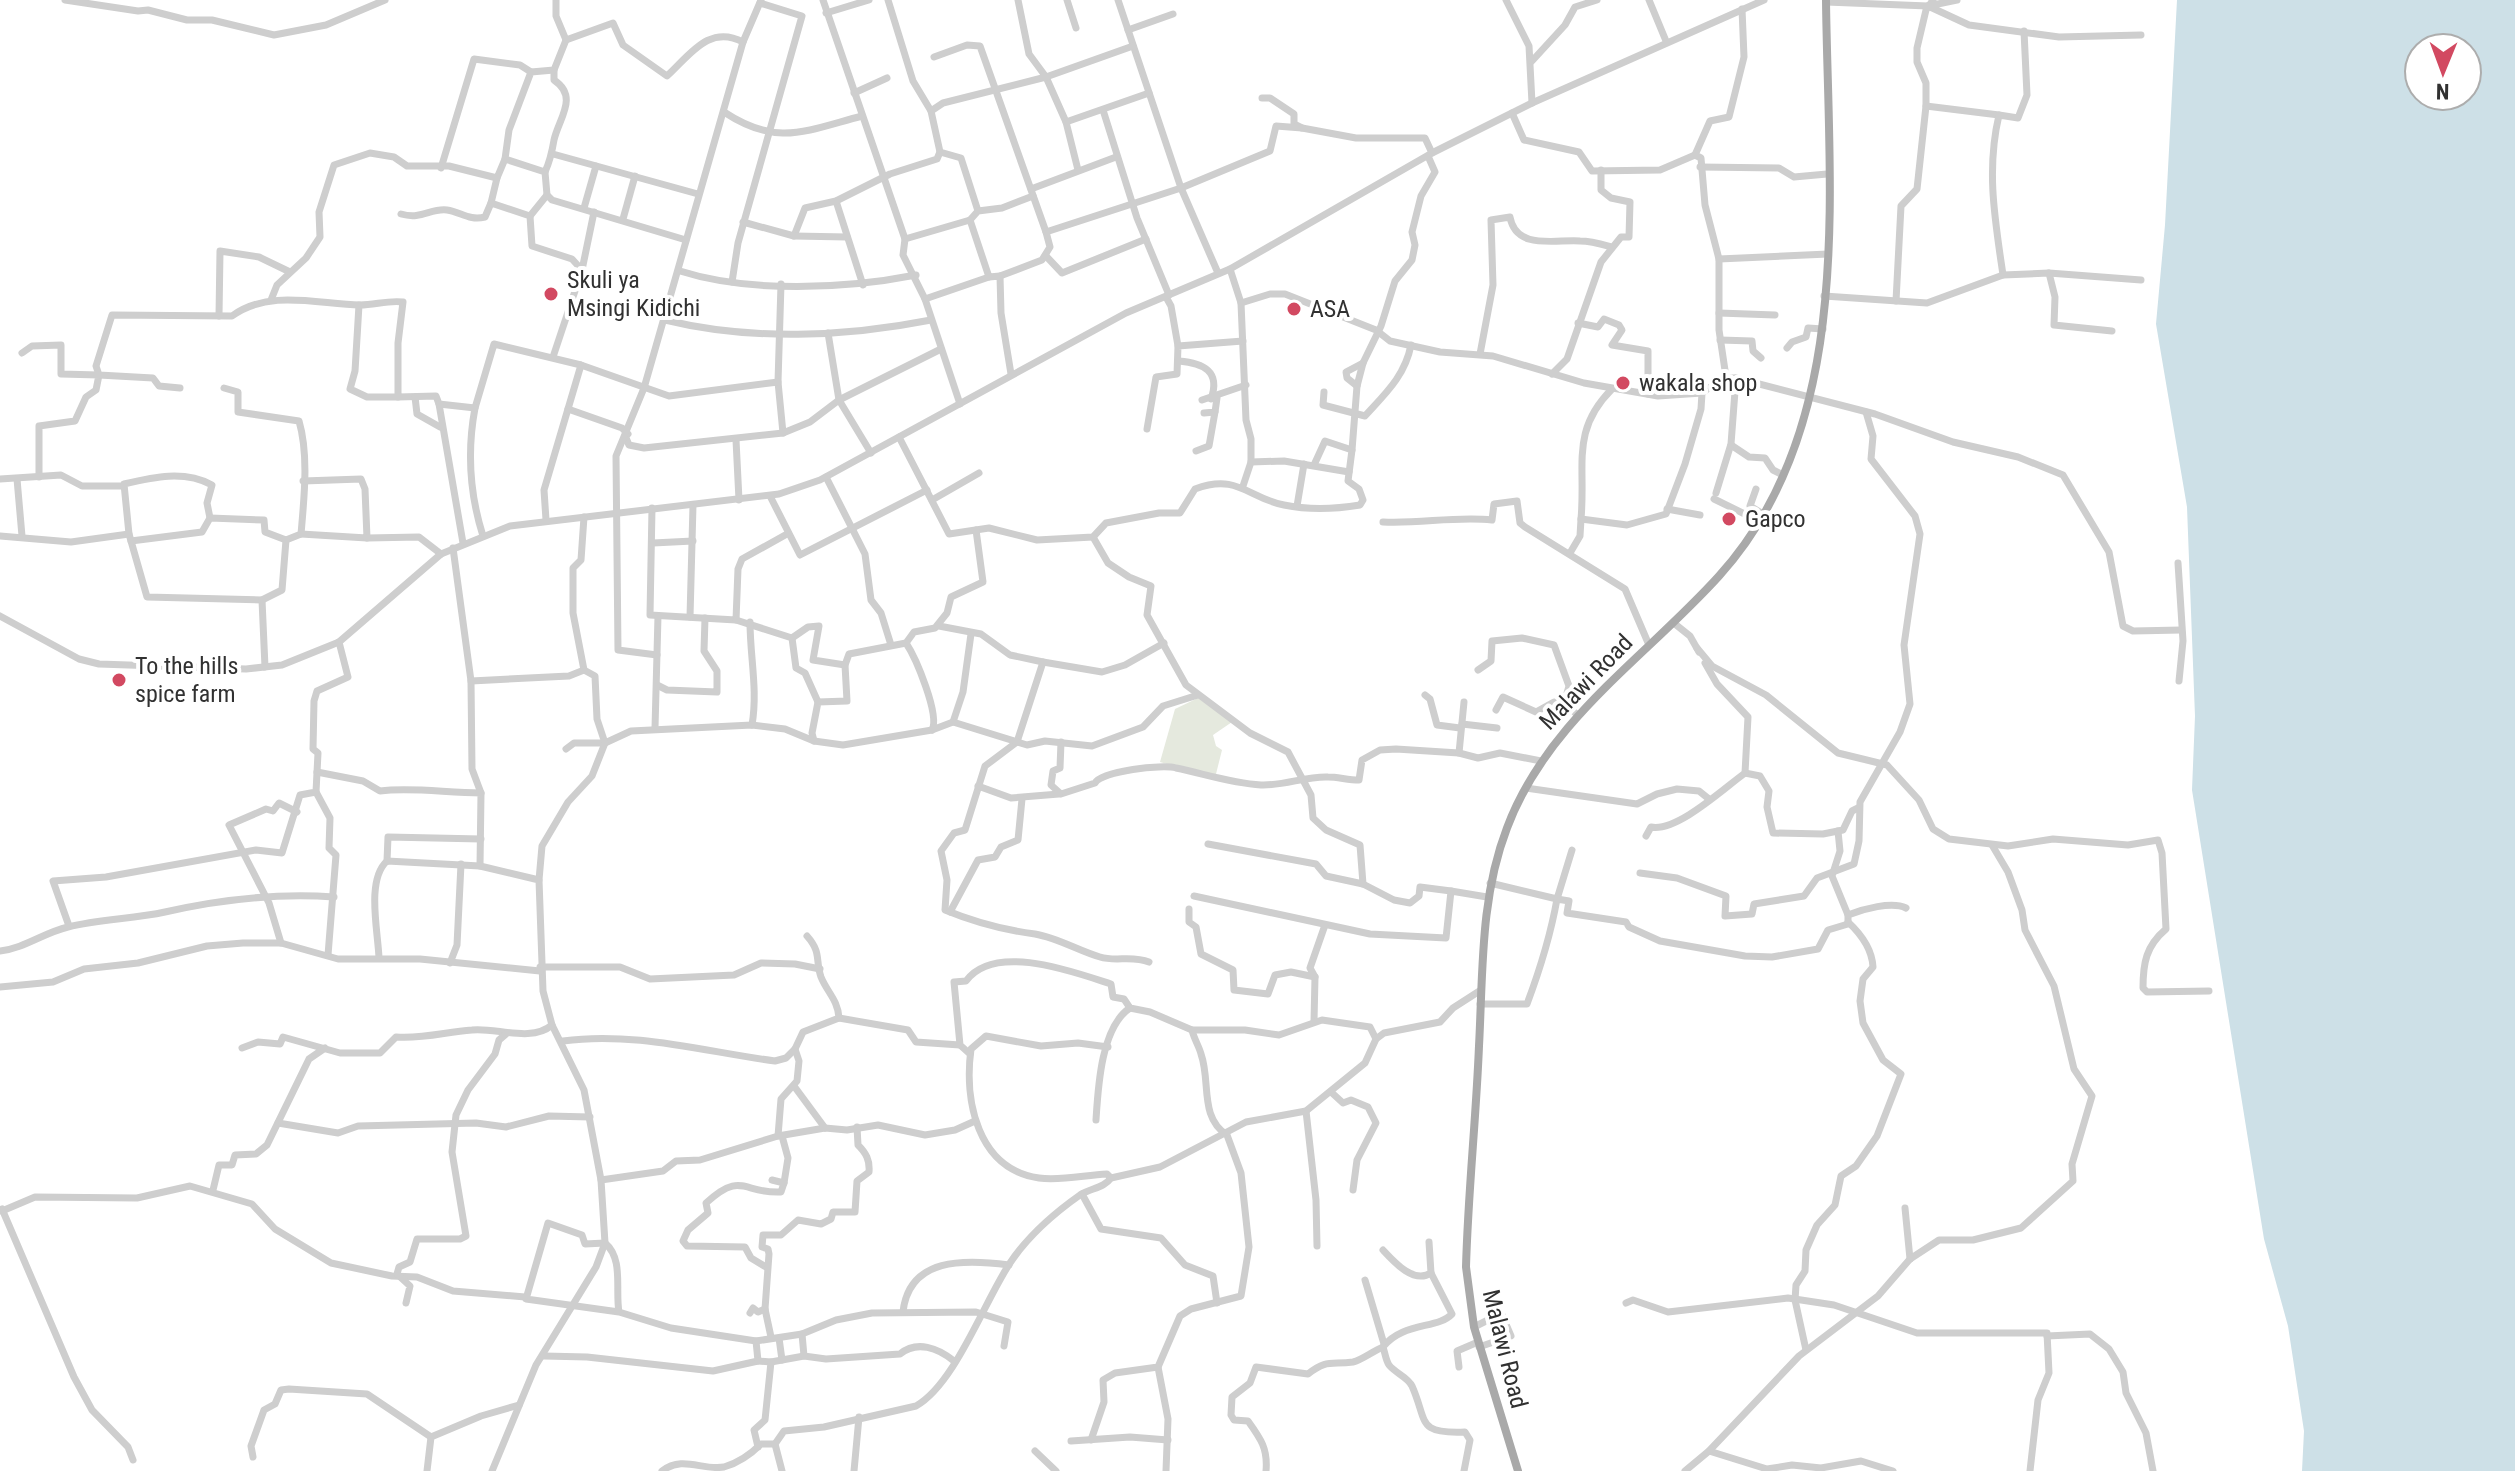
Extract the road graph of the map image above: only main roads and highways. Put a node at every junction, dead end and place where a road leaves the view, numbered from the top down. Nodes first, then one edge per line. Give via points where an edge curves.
1 (1826, 1) edge
2 (1518, 1471) edge

1 - 2 main road, Malawi Road via 1828,254 1823,329 1811,396 1783,475 1761,518 1721,574 1578,715 1541,761 1507,827 1487,897 1466,1267 1474,1327

